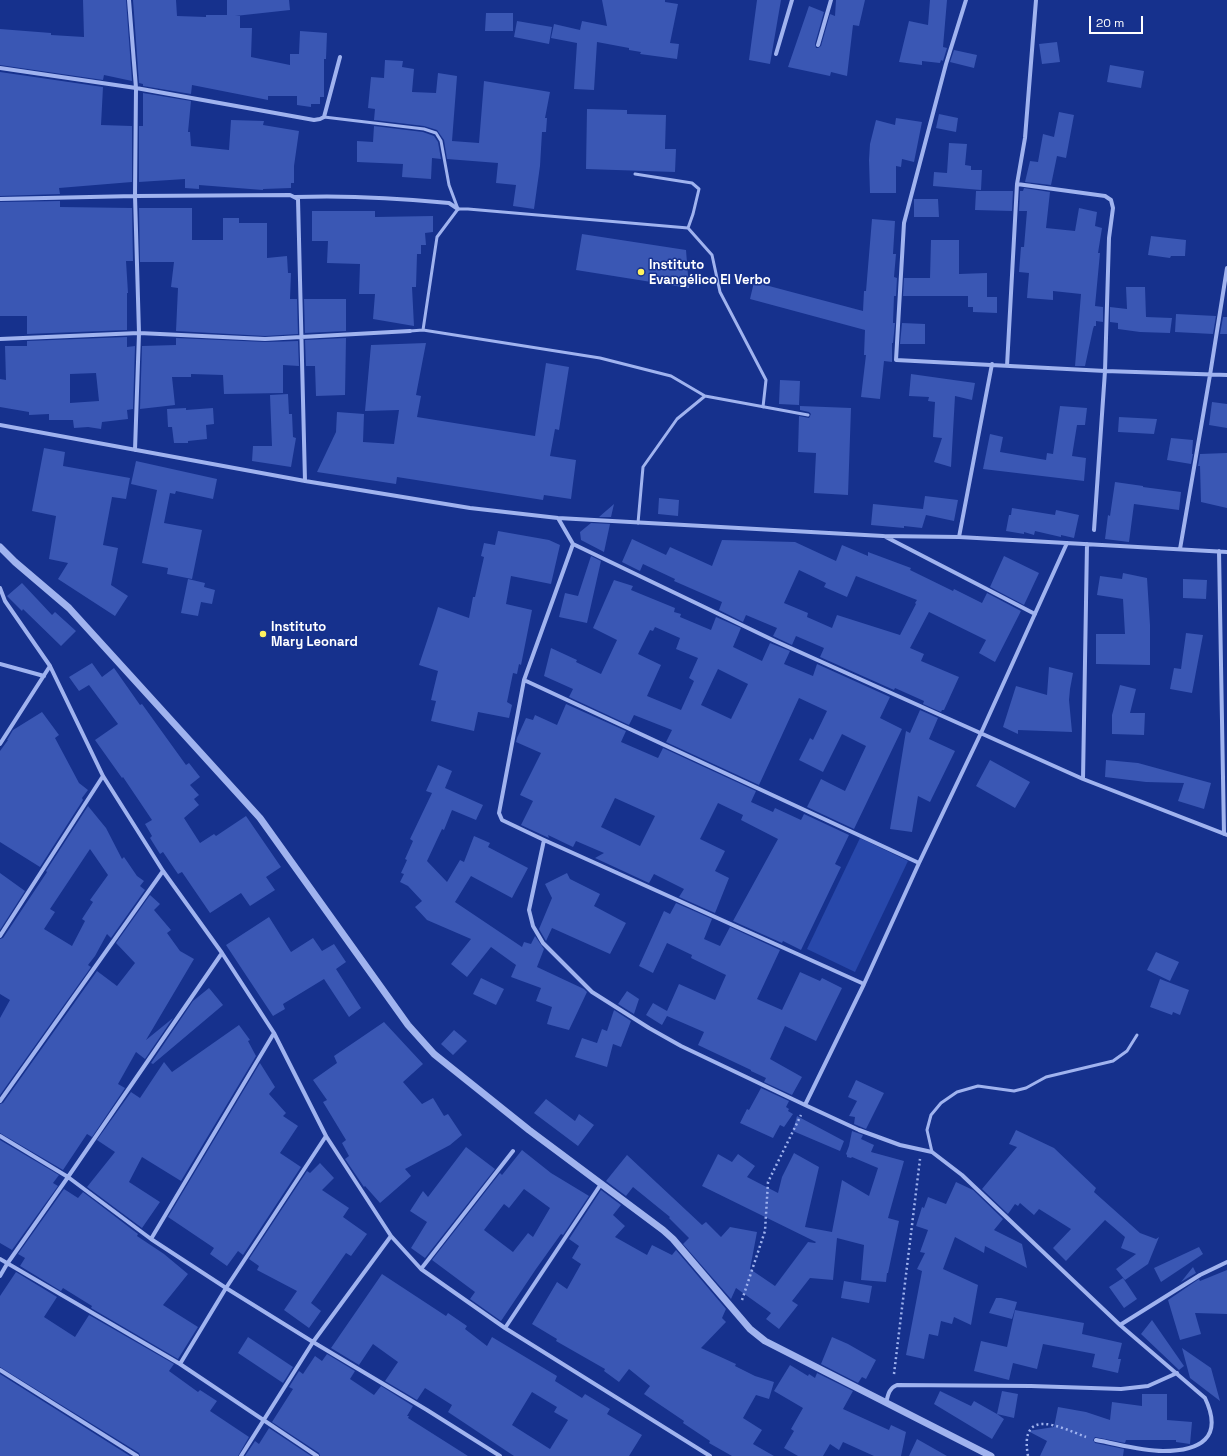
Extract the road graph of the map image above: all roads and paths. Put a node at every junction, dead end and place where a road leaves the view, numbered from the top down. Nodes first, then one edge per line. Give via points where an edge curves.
1 (129, 0) edge
2 (792, 0) edge
3 (831, 0) edge
4 (966, 0) edge
5 (1036, 0) edge
6 (818, 45) dead end
7 (776, 54) dead end
8 (340, 57) dead end
9 (0, 68) edge
10 (136, 88) junction
11 (324, 117) junction
12 (635, 174) dead end
13 (1016, 184) junction
14 (135, 196) junction
15 (295, 197) junction
16 (0, 199) edge
17 (458, 209) junction
18 (688, 228) junction
19 (1227, 268) edge
20 (423, 330) junction
21 (410, 331) joint
22 (139, 333) junction
23 (302, 337) junction
24 (0, 339) edge
25 (992, 364) junction
26 (1007, 366) junction
27 (1105, 371) junction
28 (1210, 375) junction
29 (1227, 375) edge
30 (705, 396) junction
31 (763, 407) junction
32 (808, 416) dead end
33 (0, 425) edge
34 (135, 450) junction
35 (306, 481) junction
36 (558, 518) junction
37 (638, 523) junction
38 (1094, 530) dead end
39 (883, 536) junction
40 (959, 537) junction
41 (1067, 543) junction
42 (573, 544) junction
43 (1087, 544) junction
44 (0, 546) edge
45 (1180, 549) junction
46 (1219, 551) junction
47 (1227, 552) edge
48 (0, 588) edge
49 (1035, 614) junction
50 (0, 664) edge
51 (50, 666) junction
52 (44, 676) junction
53 (524, 680) junction
54 (980, 733) junction
55 (0, 744) edge
56 (103, 776) junction
57 (1083, 780) junction
58 (1226, 835) edge
59 (544, 840) junction
60 (919, 863) junction
61 (163, 871) junction
62 (0, 936) edge
63 (222, 953) junction
64 (864, 984) junction
65 (274, 1033) junction
66 (1137, 1035) dead end
67 (0, 1101) edge
68 (805, 1105) junction
69 (0, 1136) edge
70 (326, 1136) junction
71 (921, 1150) junction
72 (513, 1151) dead end
73 (932, 1152) junction
74 (68, 1177) junction
75 (600, 1184) junction
76 (391, 1236) junction
77 (151, 1239) junction
78 (0, 1259) edge
79 (1227, 1262) edge
80 (7, 1264) junction
81 (421, 1270) junction
82 (0, 1276) edge
83 (226, 1288) junction
84 (738, 1315) junction
85 (1120, 1325) junction
86 (505, 1328) junction
87 (313, 1342) junction
88 (180, 1364) junction
89 (0, 1370) edge
90 (1177, 1373) junction
91 (892, 1387) junction
92 (886, 1404) junction
93 (263, 1421) junction
94 (1096, 1440) joint
95 (137, 1456) edge
96 (241, 1456) edge
97 (317, 1456) edge
98 (500, 1456) edge
99 (710, 1456) edge
100 (991, 1456) edge
101 (1028, 1456) edge

1 - 10 street
2 - 7 street
3 - 6 street
4 - 25 street via 946,64 904,223 896,359
5 - 13 street via 1025,138
8 - 11 street
9 - 10 street
10 - 11 street via 314,120
10 - 14 street
11 - 17 lane via 424,129 436,133 441,141 449,185
12 - 18 lane via 692,183 699,189
13 - 26 street
13 - 27 street via 1094,194 1111,200 1114,208 1109,238
14 - 15 street
14 - 16 street
14 - 22 street
15 - 17 street via 380,197 449,203
15 - 23 street via 298,199
17 - 18 lane
17 - 20 lane via 437,237
18 - 31 lane via 712,255 720,292 766,380
19 - 28 street
20 - 21 lane
20 - 30 lane via 600,358 671,376
21 - 23 street
22 - 23 street via 265,339
22 - 24 street
22 - 34 street
23 - 35 street
25 - 26 street
25 - 40 street
26 - 27 street
27 - 28 street
27 - 38 street
28 - 29 street
28 - 45 street
30 - 31 lane
30 - 37 lane via 677,419 643,467
31 - 32 lane
33 - 34 street
34 - 35 street
35 - 36 street via 470,508
36 - 37 street
36 - 42 street
37 - 39 street
39 - 40 street
39 - 49 street
40 - 41 street
41 - 43 street
41 - 49 street
42 - 53 street
42 - 54 street via 775,641
43 - 45 street
43 - 57 street
44 - 75 street via 69,608 260,818 422,1042 529,1130
45 - 46 street
46 - 47 street
46 - 58 street
48 - 51 street via 5,601
49 - 54 street
50 - 52 street
51 - 52 street
51 - 56 street
52 - 55 street
53 - 59 street via 499,813 502,820
53 - 60 street
54 - 57 street
54 - 60 street
56 - 61 street
56 - 62 street
57 - 58 street
59 - 64 street
59 - 68 street via 529,910 538,936 548,948 592,992 648,1028
60 - 64 street
61 - 63 street
61 - 67 street
63 - 65 street
63 - 74 street
64 - 68 street
65 - 70 street
65 - 77 street
66 - 73 lane via 1128,1051 1113,1061 1046,1077 1026,1088 1014,1091 978,1086 957,1092 941,1103 931,1115 927,1130
68 - 71 street via 859,1130
68 - 84 path via 768,1182 765,1231
69 - 74 street
70 - 76 street
70 - 83 street
71 - 73 street
71 - 91 path
72 - 81 street
73 - 85 street via 962,1175
74 - 77 street
74 - 80 street
75 - 84 street via 673,1239
75 - 86 street
76 - 81 street
76 - 87 street
77 - 83 street
78 - 80 street
79 - 85 street via 1200,1275
80 - 82 street
80 - 88 street
81 - 86 street
83 - 87 street
83 - 88 street
84 - 92 street via 765,1341
85 - 90 street
86 - 99 street
87 - 93 street
87 - 98 street
88 - 93 street
89 - 95 street
90 - 91 street via 1148,1386 1121,1389 904,1384
90 - 94 street via 1205,1398 1209,1407 1212,1429 1204,1441 1186,1450 1163,1452
91 - 92 street
92 - 100 street
93 - 96 street
93 - 97 street
94 - 101 path via 1052,1424 1042,1423 1032,1427 1028,1436

